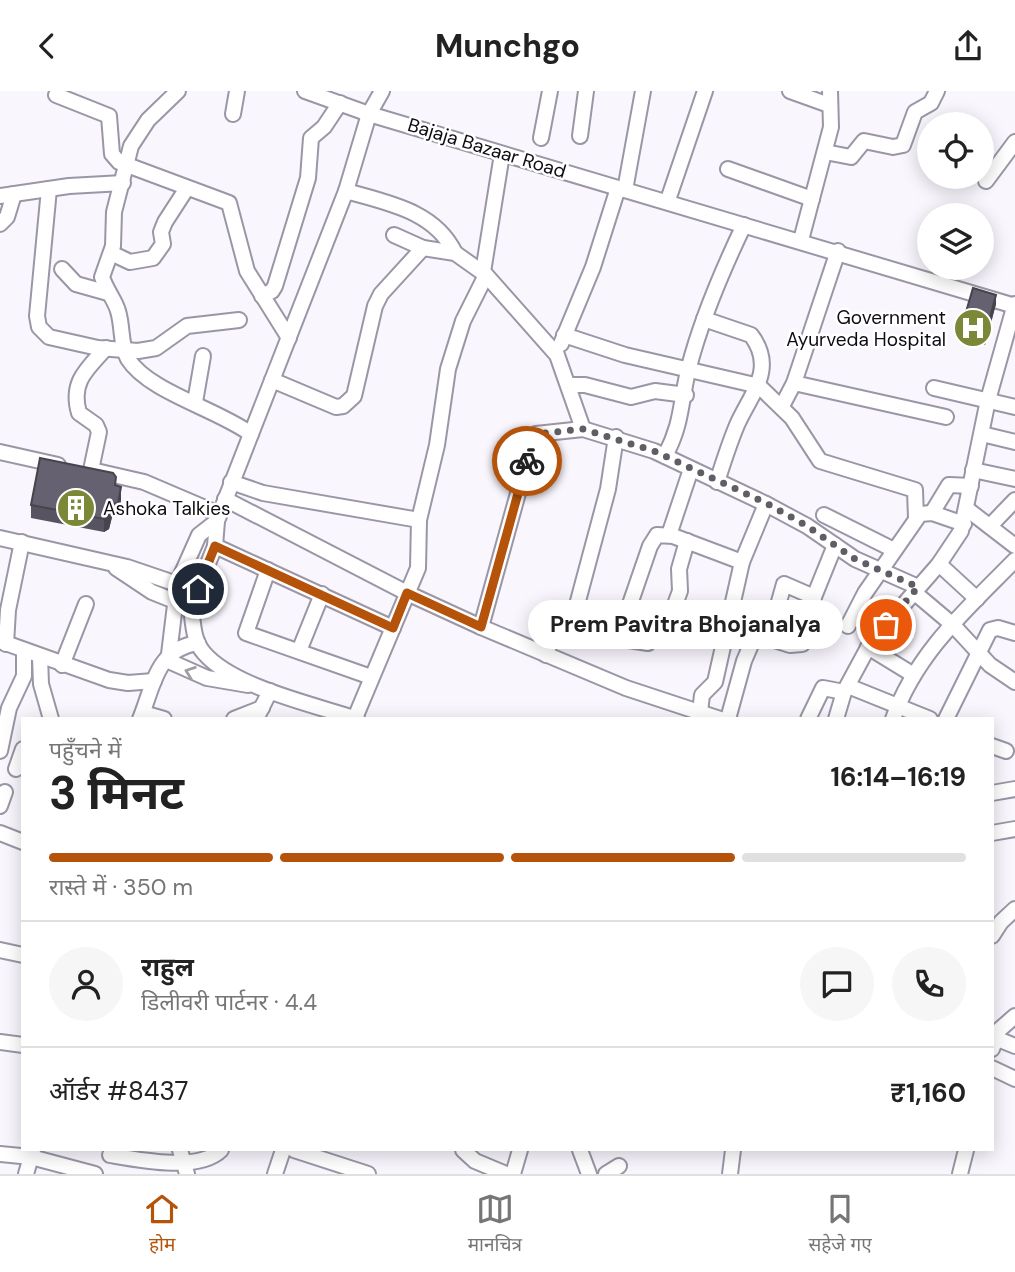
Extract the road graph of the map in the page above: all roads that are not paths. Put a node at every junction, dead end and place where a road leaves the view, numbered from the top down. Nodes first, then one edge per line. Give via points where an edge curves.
1 (178, 91) edge
2 (237, 91) edge
3 (304, 91) edge
4 (382, 91) edge
5 (550, 91) edge
6 (586, 91) edge
7 (643, 91) edge
8 (705, 91) edge
9 (790, 91) edge
10 (937, 91) edge
11 (53, 92) edge
12 (830, 98) edge
13 (340, 103) junction
14 (233, 114) dead end
15 (369, 114) junction
16 (580, 136) dead end
17 (541, 138) dead end
18 (1015, 142) edge
19 (825, 152) junction
20 (502, 154) junction
21 (125, 164) junction
22 (728, 169) dead end
23 (994, 170) edge
24 (123, 183) junction
25 (187, 188) junction
26 (48, 189) junction
27 (622, 189) junction
28 (346, 191) junction
29 (7, 195) edge
30 (812, 199) junction
31 (668, 201) junction
32 (0, 224) edge
33 (744, 225) junction
34 (394, 235) dead end
35 (801, 240) junction
36 (423, 248) junction
37 (838, 251) junction
38 (111, 253) junction
39 (455, 253) junction
40 (62, 269) dead end
41 (484, 274) junction
42 (108, 293) junction
43 (262, 296) junction
44 (1015, 305) edge
45 (704, 319) junction
46 (239, 320) dead end
47 (564, 335) junction
48 (289, 338) junction
49 (106, 348) junction
50 (123, 349) junction
51 (557, 355) junction
52 (203, 356) dead end
53 (688, 370) junction
54 (272, 380) junction
55 (794, 383) junction
56 (569, 385) junction
57 (760, 386) junction
58 (934, 388) dead end
59 (686, 395) junction
60 (988, 400) junction
61 (195, 402) junction
62 (782, 406) junction
63 (1015, 407) edge
64 (946, 417) dead end
65 (583, 429) junction
66 (251, 434) junction
67 (982, 434) junction
68 (616, 437) junction
69 (1015, 443) edge
70 (0, 451) edge
71 (665, 456) junction
72 (691, 469) junction
73 (91, 470) junction
74 (973, 470) junction
75 (1015, 479) edge
76 (231, 482) junction
77 (717, 482) junction
78 (971, 486) junction
79 (225, 499) junction
80 (1015, 500) edge
81 (766, 503) junction
82 (932, 513) junction
83 (824, 516) dead end
84 (966, 517) junction
85 (218, 518) junction
86 (916, 518) junction
87 (419, 520) junction
88 (991, 524) junction
89 (669, 535) junction
90 (0, 538) edge
91 (687, 541) junction
92 (22, 542) junction
93 (835, 545) junction
94 (1015, 545) edge
95 (215, 546) junction
96 (894, 550) junction
97 (1015, 560) edge
98 (742, 562) junction
99 (939, 563) junction
100 (112, 565) junction
101 (268, 570) junction
102 (879, 571) junction
103 (178, 583) junction
104 (198, 589) junction
105 (916, 590) junction
106 (407, 593) junction
107 (322, 594) junction
108 (814, 597) junction
109 (977, 599) junction
110 (174, 603) junction
111 (86, 604) dead end
112 (191, 607) junction
113 (629, 607) dead end
114 (728, 625) junction
115 (953, 625) junction
116 (848, 626) dead end
117 (481, 627) junction
118 (393, 628) junction
119 (562, 630) junction
120 (1015, 633) edge
121 (762, 635) junction
122 (3, 642) edge
123 (198, 643) junction
124 (868, 647) junction
125 (24, 650) junction
126 (978, 650) junction
127 (299, 651) junction
128 (169, 654) junction
129 (546, 655) junction
130 (40, 657) junction
131 (62, 665) junction
132 (912, 674) junction
133 (371, 677) junction
134 (23, 681) junction
135 (154, 681) junction
136 (1015, 682) edge
137 (263, 689) junction
138 (846, 689) junction
139 (46, 704) junction
140 (700, 712) junction
141 (896, 712) edge
142 (259, 714) edge
143 (3, 715) edge
144 (142, 716) edge
145 (50, 717) edge
146 (350, 717) edge
147 (357, 717) edge
148 (717, 717) edge
149 (725, 717) edge
150 (809, 717) edge
151 (837, 717) edge
152 (920, 717) edge
153 (947, 717) edge
154 (0, 751) edge
155 (21, 755) edge
156 (16, 769) dead end
157 (1015, 789) edge
158 (994, 793) edge
159 (1015, 829) edge
160 (0, 833) edge
161 (994, 833) edge
162 (21, 841) edge
163 (1015, 909) edge
164 (994, 933) edge
165 (0, 950) edge
166 (21, 955) edge
167 (1015, 1016) edge
168 (995, 1036) edge
169 (0, 1042) edge
170 (21, 1045) edge
171 (1015, 1046) edge
172 (994, 1069) edge
173 (1015, 1079) edge
174 (220, 1151) edge
175 (283, 1151) edge
176 (297, 1151) edge
177 (464, 1151) edge
178 (515, 1151) edge
179 (580, 1151) edge
180 (733, 1151) edge
181 (967, 1151) edge
182 (111, 1152) edge
183 (0, 1154) edge
184 (32, 1154) edge
185 (183, 1162) edge
186 (26, 1174) edge
187 (95, 1174) edge
188 (104, 1174) edge
189 (275, 1174) edge
190 (368, 1174) edge
191 (506, 1174) edge
192 (513, 1174) edge
193 (589, 1174) edge
194 (730, 1174) edge
195 (960, 1174) edge

1 - 21 street via 148,120
2 - 14 street
3 - 13 street, Bajaja Bazaar Road
4 - 15 street
5 - 17 street
6 - 16 street
7 - 27 street
8 - 31 street
9 - 12 street
10 - 19 street via 930,103 915,112 904,145 864,141 850,157
11 - 21 street via 109,116 112,154
12 - 19 street via 831,127
13 - 15 street, Bajaja Bazaar Road
13 - 43 street via 311,138 307,178 275,286
15 - 20 street, Bajaja Bazaar Road
15 - 28 street
18 - 23 street
19 - 30 street
20 - 27 street, Bajaja Bazaar Road
20 - 41 street
21 - 24 street
21 - 25 street
22 - 30 street
24 - 26 street
24 - 38 street via 114,212
25 - 38 street via 165,222 163,244 153,258 130,262
25 - 43 street via 229,203 244,264
26 - 29 street
26 - 49 street via 39,327 49,337
27 - 31 street, Bajaja Bazaar Road
27 - 47 street
28 - 39 street via 433,222
28 - 48 street
29 - 32 street via 7,217
30 - 35 street
31 - 33 street, Bajaja Bazaar Road
33 - 35 street, Bajaja Bazaar Road
33 - 45 street
34 - 36 street
35 - 37 street, Bajaja Bazaar Road
36 - 39 street
36 - 54 street via 378,300 349,402 336,407
37 - 44 street, Bajaja Bazaar Road
37 - 55 street
38 - 42 street via 102,278
39 - 41 street
40 - 42 street via 76,284
41 - 51 street
41 - 87 street via 450,360
42 - 50 street via 118,310
43 - 48 street
44 - 60 street
45 - 53 street
45 - 57 street via 751,335 759,351
46 - 50 street via 187,326 146,351
47 - 51 street
47 - 53 street
48 - 54 street
49 - 50 street
49 - 73 street via 80,376 75,389 79,413 99,432
50 - 61 street via 154,384
51 - 56 street
52 - 61 street
53 - 57 street
53 - 59 street
54 - 66 street
55 - 62 street
55 - 64 street
56 - 59 street via 625,397 655,391
56 - 65 street
57 - 62 street
57 - 77 street via 740,418
58 - 60 street
59 - 71 street via 681,422
60 - 63 street
60 - 67 street
61 - 66 street
62 - 86 street via 820,461 915,490
65 - 68 street
65 - 117 street via 543,431 533,439
66 - 76 street
67 - 69 street
67 - 74 street
68 - 71 street
68 - 119 street via 583,590 572,622
70 - 73 street
71 - 72 street
72 - 77 street
72 - 89 street
73 - 85 street via 144,482
74 - 75 street
74 - 78 street
76 - 79 street
76 - 87 street via 263,493
77 - 81 street
78 - 82 street via 949,485
78 - 84 street
79 - 85 street
79 - 106 street
80 - 88 street
81 - 93 street
81 - 98 street
82 - 84 street
82 - 86 street via 923,512
83 - 96 street
84 - 88 street
84 - 99 street
85 - 95 street
85 - 103 street via 199,535
86 - 96 street
87 - 106 street via 420,561
88 - 94 street
89 - 91 street
89 - 113 street via 657,535 650,546
90 - 92 street
91 - 98 street
91 - 119 street via 673,610 648,643 585,639
92 - 100 street
92 - 122 street
93 - 102 street
93 - 108 street
95 - 101 street
95 - 104 street
96 - 102 street
97 - 109 street
98 - 114 street
99 - 105 street
99 - 109 street
100 - 103 street
100 - 110 street
101 - 107 street
101 - 127 street via 246,633
102 - 105 street
102 - 116 street
103 - 104 street via 191,582
103 - 110 street via 172,590
104 - 112 street via 198,599
105 - 115 street
105 - 124 street
106 - 117 street
106 - 118 street
107 - 118 street
107 - 127 street
108 - 121 street via 784,584
108 - 121 street via 802,644 790,645
109 - 115 street
110 - 112 street
110 - 128 street
111 - 131 street
112 - 123 street
114 - 121 street
114 - 140 street via 715,682 702,695
115 - 126 street
115 - 132 street
117 - 129 street
118 - 133 street
119 - 129 street via 552,636
120 - 126 street via 994,628
121 - 149 street via 744,661
122 - 125 street
123 - 128 street
123 - 137 street via 209,658
124 - 132 street
124 - 138 street
125 - 130 street
125 - 134 street
126 - 136 street
126 - 153 street
127 - 133 street
128 - 135 street
137 -> 128 street via 182,669 171,662
129 - 140 street
130 - 131 street
130 - 139 street
131 - 135 street via 123,682
132 - 141 street
133 - 147 street
134 - 139 street
134 - 143 street
135 - 144 street
137 - 142 street
137 - 146 street
138 - 141 street
138 - 150 street via 823,688
138 - 151 street
139 - 145 street
140 - 148 street
141 - 152 street
143 - 154 street
155 - 156 street
157 - 158 street
159 - 161 street
160 - 162 street
163 - 164 street
165 - 166 street
167 - 168 street
168 - 171 street
169 - 170 street
172 - 173 street
174 - 185 street via 213,1157
175 - 189 street
176 - 190 street
177 - 191 street via 475,1161
178 - 192 street
179 - 193 street
180 - 194 street
181 - 195 street
182 - 185 street via 151,1162
182 - 188 street
183 - 184 street
184 - 186 street
184 - 187 street

